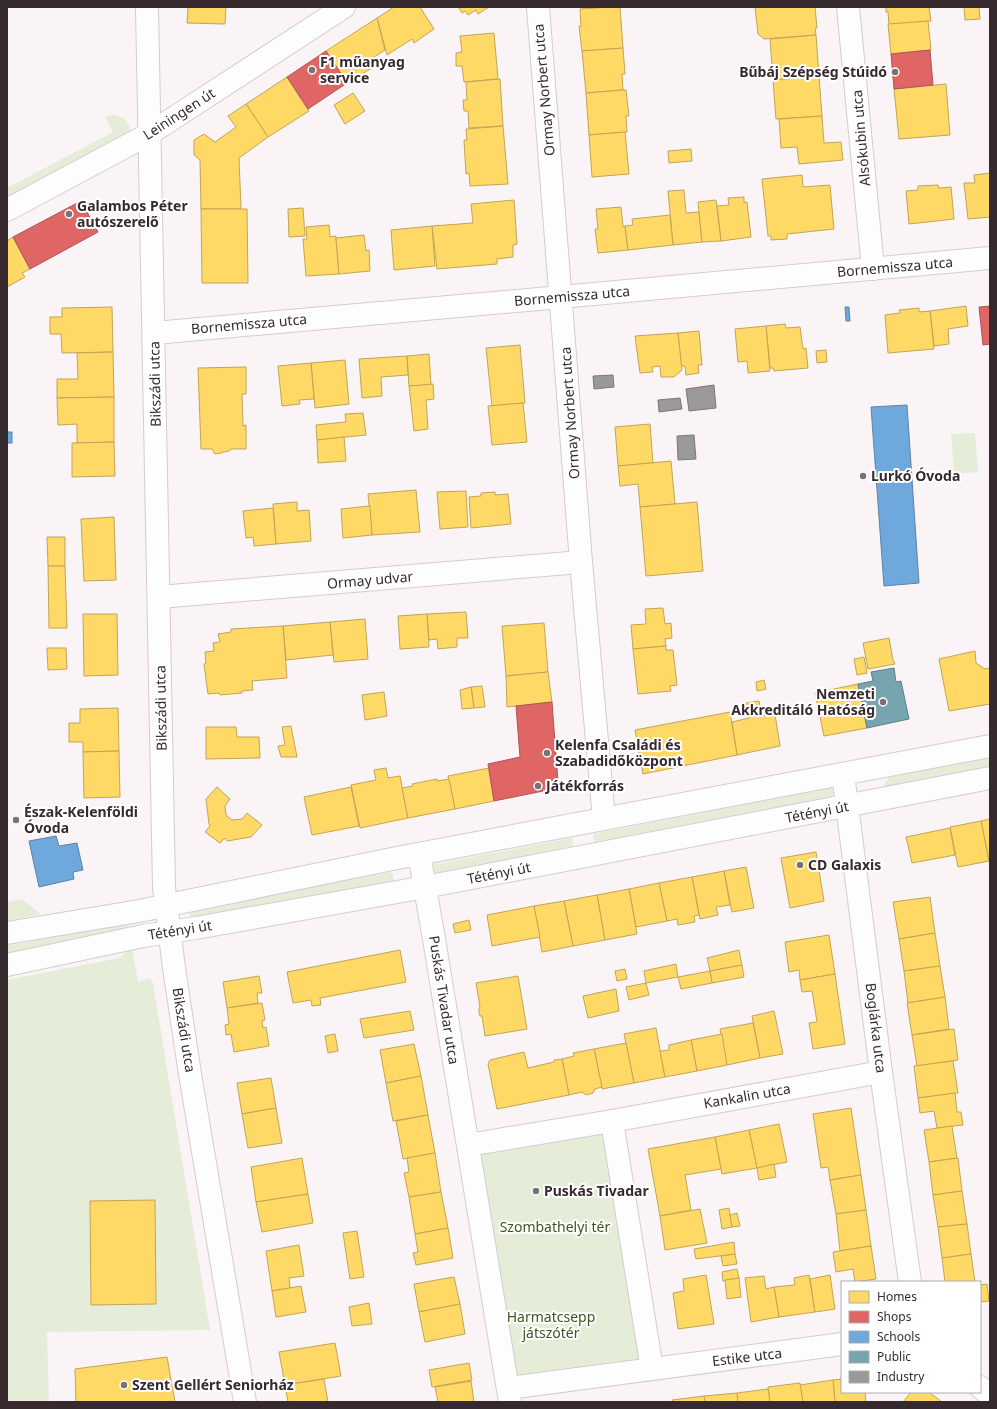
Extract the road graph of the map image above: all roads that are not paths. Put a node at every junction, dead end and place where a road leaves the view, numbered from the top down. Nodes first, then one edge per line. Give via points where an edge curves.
1 (147, 7) edge
2 (344, 7) edge
3 (538, 7) edge
4 (848, 7) edge
5 (149, 134) junction
6 (7, 210) edge
7 (990, 258) edge
8 (873, 269) junction
9 (561, 297) junction
10 (154, 332) junction
11 (581, 562) junction
12 (159, 597) junction
13 (990, 746) edge
14 (843, 774) junction
15 (990, 778) edge
16 (847, 806) junction
17 (604, 819) junction
18 (419, 854) junction
19 (425, 887) junction
20 (166, 906) junction
21 (169, 932) junction
22 (7, 933) edge
23 (7, 966) edge
24 (881, 1072) junction
25 (612, 1121) junction
26 (468, 1145) junction
27 (910, 1281) edge
28 (841, 1344) edge
29 (652, 1369) junction
30 (981, 1388) edge
31 (509, 1395) edge
32 (990, 1395) edge
33 (245, 1402) edge

1 - 5 street, Bikszádi utca
2 - 5 street, Leiningen út
3 - 9 street, Ormay Norbert utca
4 - 8 street, Alsókubin utca
5 - 6 street, Leiningen út
5 - 10 street, Bikszádi utca
7 - 8 street, Bornemissza utca
8 - 9 street, Bornemissza utca
9 - 10 street, Bornemissza utca
9 - 11 street, Ormay Norbert utca
10 - 12 street, Bikszádi utca
11 - 12 street, Ormay udvar
11 - 17 street, Ormay Norbert utca
12 - 20 street, Bikszádi utca
13 - 14 street, Tétényi út
14 - 16 street, Boglárka utca
14 - 17 street, Tétényi út
15 - 16 street, Tétényi út
16 - 19 street, Tétényi út
16 - 24 street, Boglárka utca
17 - 18 street, Tétényi út
18 - 19 street, Puskás Tivadar utca
18 - 20 street, Tétényi út
19 - 21 street, Tétényi út
19 - 26 street, Puskás Tivadar utca
20 - 21 street, Bikszádi utca
20 - 22 street, Tétényi út
21 - 23 street, Tétényi út
21 - 33 street, Bikszádi utca
24 - 25 street, Kankalin utca
24 - 27 street, Boglárka utca
25 - 26 street
25 - 29 street
26 - 31 street
28 - 29 street, Estike utca
29 - 31 street
30 - 32 street

